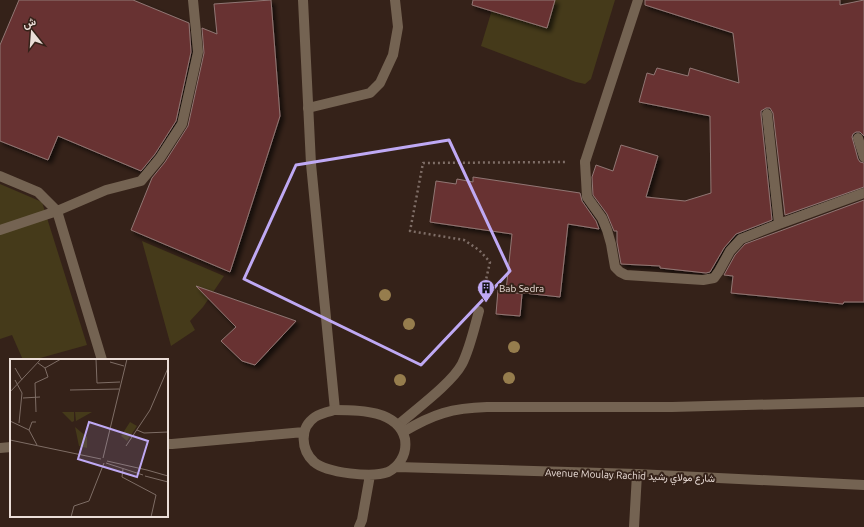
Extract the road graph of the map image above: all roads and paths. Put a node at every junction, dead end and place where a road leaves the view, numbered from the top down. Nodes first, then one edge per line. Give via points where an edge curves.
1 (193, 0) edge
2 (303, 0) edge
3 (394, 0) edge
4 (638, 0) edge
5 (308, 108) junction
6 (767, 114) dead end
7 (858, 138) dead end
8 (864, 157) edge
9 (585, 162) junction
10 (0, 176) edge
11 (864, 193) edge
12 (57, 211) junction
13 (779, 224) junction
14 (0, 230) edge
15 (482, 297) dead end
16 (479, 311) dead end
17 (102, 359) edge
18 (864, 402) edge
19 (335, 410) junction
20 (400, 429) junction
21 (304, 432) junction
22 (168, 444) edge
23 (10, 447) edge
24 (0, 448) edge
25 (397, 467) junction
26 (637, 474) junction
27 (370, 475) junction
28 (864, 485) edge
29 (359, 527) edge
30 (634, 527) edge

1 - 12 street via 198,52 182,124 141,181 106,190
2 - 5 street
3 - 5 street via 398,27 393,55 380,83 370,93
4 - 9 street
5 - 19 street
6 - 13 street
7 - 8 street
9 - 13 street via 587,196 607,230 615,267 626,275 703,280 714,278 730,251 741,239
9 - 15 path via 423,163 410,231 464,240 479,250 490,262
10 - 12 street via 38,192
11 - 13 street
12 - 14 street
12 - 17 street
16 - 20 street via 461,365 448,382
18 - 20 street via 672,407 465,408 443,412
19 - 20 street via 373,413 390,420
19 - 21 street via 314,417
20 - 25 street via 406,444 404,456
21 - 22 street
21 - 27 street via 304,444 316,463 345,473
23 - 24 street
25 - 26 street, Avenue Moulay Rachid شارع مولاي رشيد
25 - 27 street via 389,472
26 - 28 street, Avenue Moulay Rachid شارع مولاي رشيد
26 - 30 street
27 - 29 street

